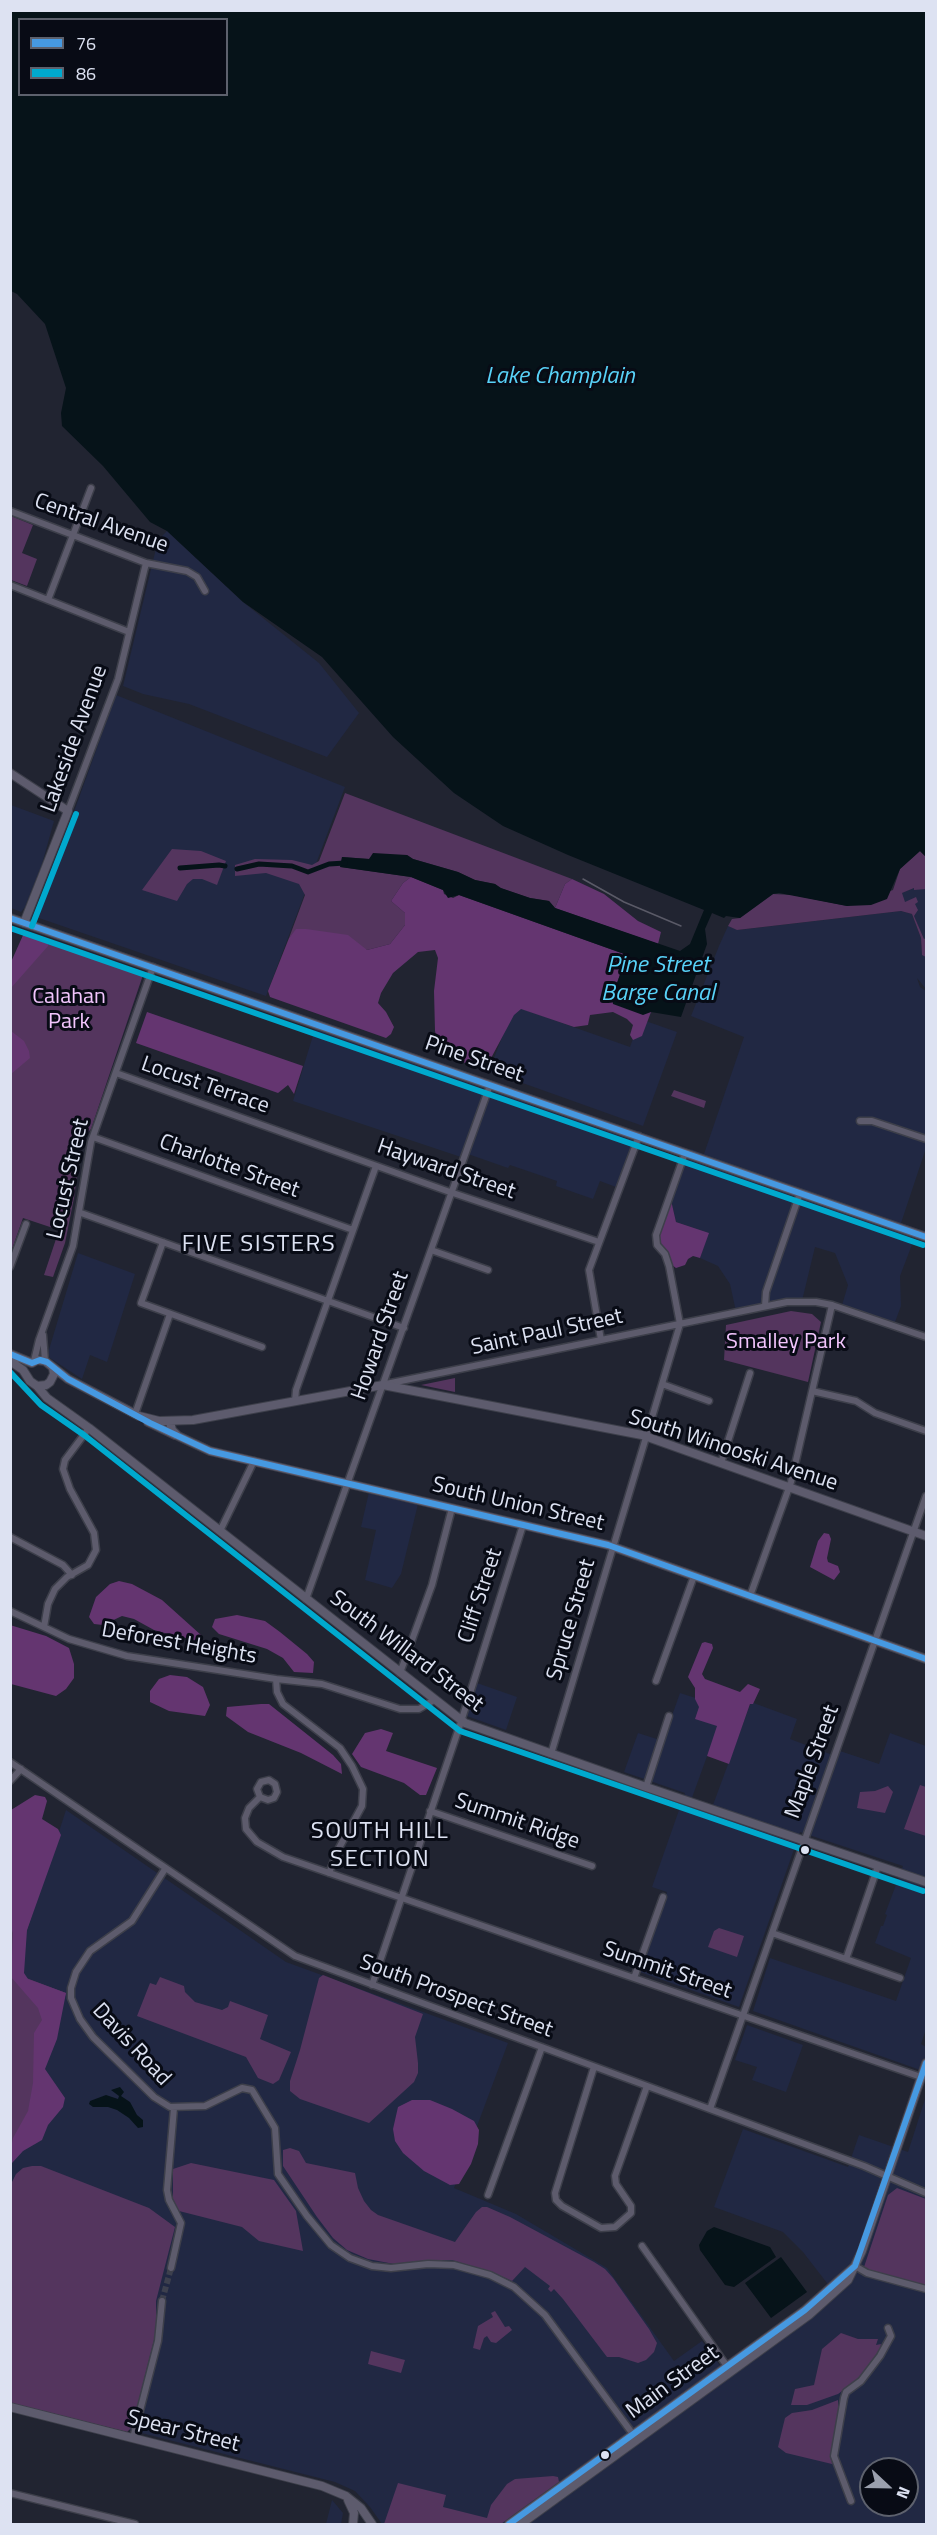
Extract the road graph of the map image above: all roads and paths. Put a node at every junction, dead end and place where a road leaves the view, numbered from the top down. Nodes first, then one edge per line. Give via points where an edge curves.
1 (91, 488) dead end
2 (10, 511) edge
3 (72, 536) junction
4 (146, 563) junction
5 (10, 585) edge
6 (205, 591) dead end
7 (48, 600) junction
8 (129, 632) junction
9 (10, 773) edge
10 (68, 811) junction
11 (10, 918) edge
12 (24, 922) junction
13 (153, 967) junction
14 (116, 1073) junction
15 (490, 1085) junction
16 (861, 1121) dead end
17 (281, 1132) joint
18 (639, 1136) junction
19 (93, 1137) junction
20 (927, 1139) edge
21 (685, 1152) junction
22 (376, 1166) junction
23 (452, 1192) junction
24 (800, 1193) junction
25 (81, 1213) junction
26 (26, 1224) dead end
27 (353, 1230) junction
28 (927, 1237) edge
29 (163, 1242) junction
30 (600, 1242) junction
31 (431, 1250) junction
32 (10, 1267) edge
33 (488, 1270) dead end
34 (328, 1301) junction
35 (832, 1305) junction
36 (765, 1306) junction
37 (170, 1314) junction
38 (680, 1324) junction
39 (404, 1328) junction
40 (44, 1332) junction
41 (927, 1337) edge
42 (601, 1340) junction
43 (262, 1347) dead end
44 (11, 1354) edge
45 (45, 1361) junction
46 (33, 1362) junction
47 (13, 1365) edge
48 (53, 1368) junction
49 (750, 1373) dead end
50 (28, 1375) junction
51 (68, 1379) junction
52 (50, 1382) junction
53 (662, 1384) junction
54 (383, 1385) junction
55 (37, 1386) junction
56 (812, 1391) junction
57 (53, 1401) junction
58 (295, 1401) junction
59 (709, 1401) dead end
60 (137, 1415) junction
61 (170, 1422) junction
62 (89, 1428) junction
63 (927, 1431) edge
64 (178, 1436) junction
65 (646, 1437) junction
66 (254, 1461) junction
67 (721, 1463) junction
68 (348, 1483) junction
69 (789, 1487) junction
70 (927, 1496) edge
71 (452, 1508) junction
72 (523, 1525) junction
73 (220, 1531) junction
74 (914, 1531) junction
75 (927, 1536) edge
76 (10, 1537) edge
77 (613, 1547) junction
78 (72, 1575) junction
79 (693, 1576) junction
80 (750, 1596) junction
81 (306, 1599) junction
82 (10, 1611) edge
83 (44, 1627) junction
84 (875, 1641) junction
85 (927, 1659) edge
86 (400, 1673) junction
87 (276, 1679) junction
88 (656, 1681) dead end
89 (434, 1700) junction
90 (669, 1716) dead end
91 (461, 1721) junction
92 (551, 1754) junction
93 (10, 1762) edge
94 (21, 1769) junction
95 (10, 1781) edge
96 (646, 1787) junction
97 (260, 1797) dead end
98 (430, 1811) junction
99 (804, 1841) junction
100 (592, 1866) dead end
101 (878, 1866) junction
102 (165, 1869) junction
103 (329, 1873) junction
104 (927, 1882) edge
105 (401, 1898) junction
106 (663, 1898) dead end
107 (772, 1933) junction
108 (846, 1959) junction
109 (634, 1978) junction
110 (900, 1978) dead end
111 (372, 1985) junction
112 (743, 2015) junction
113 (542, 2047) junction
114 (927, 2063) edge
115 (594, 2067) junction
116 (921, 2078) junction
117 (647, 2086) junction
118 (174, 2108) junction
119 (710, 2109) junction
120 (888, 2175) junction
121 (927, 2193) edge
122 (488, 2195) dead end
123 (642, 2246) dead end
124 (855, 2266) junction
125 (171, 2268) tunnel mouth
126 (927, 2289) edge
127 (162, 2301) tunnel mouth
128 (888, 2328) dead end
129 (730, 2369) junction
130 (10, 2407) edge
131 (635, 2437) junction
132 (133, 2438) junction
133 (10, 2493) edge
134 (346, 2496) junction
135 (851, 2501) dead end
136 (135, 2524) edge
137 (353, 2524) edge
138 (372, 2524) edge
139 (509, 2524) edge
140 (521, 2524) edge

1 - 3 street
2 - 3 street, Central Avenue
3 - 4 street, Central Avenue
3 - 7 street
4 - 6 street, Central Avenue via 192,573
4 - 8 street, Lakeside Avenue
5 - 7 street
7 - 8 street
8 - 10 street, Lakeside Avenue via 118,679
9 - 10 main road
10 - 12 main road, Lakeside Avenue
11 - 12 main road, Pine Street
12 - 13 main road, Pine Street
13 - 14 street, Locust Street
13 - 15 main road, Pine Street
14 - 17 street, Locust Terrace
14 - 19 street, Locust Street
15 - 18 main road, Pine Street
15 - 23 street, Howard Street
16 - 20 street
17 - 22 street, Hayward Street
18 - 21 main road, Pine Street
18 - 30 street
19 - 25 street, Locust Street
19 - 27 street, Charlotte Street
21 - 24 main road, Pine Street
21 - 38 street via 656,1235 669,1266
22 - 23 street, Hayward Street
22 - 27 street
23 - 30 street, Hayward Street
23 - 31 street, Howard Street
24 - 28 main road, Pine Street
24 - 36 street via 766,1292
25 - 29 street
25 - 40 street, Locust Street
26 - 32 street
27 - 34 street
29 - 34 street
29 - 37 street via 141,1304
30 - 42 street via 589,1274
31 - 33 street
31 - 39 street, Howard Street
34 - 39 street
34 - 58 street
35 - 36 street, Saint Paul Street via 797,1301
35 - 41 street, Saint Paul Street
35 - 56 street
36 - 38 street, Saint Paul Street
37 - 43 street
37 - 60 street
38 - 42 street, Saint Paul Street
38 - 53 street, Spruce Street
39 - 54 street, Howard Street
40 - 45 street, Locust Street
40 - 46 street, Locust Street
42 - 54 street, Saint Paul Street
44 - 46 main road
45 - 46 main road
45 - 48 main road
46 - 50 main road
47 - 50 main road
48 - 51 main road, South Union Street
48 - 52 main road
49 - 67 street
50 - 55 main road
51 - 52 main road
51 - 60 main road, South Union Street
52 - 55 main road
52 - 57 main road
53 - 59 street
53 - 65 street, Spruce Street
54 - 58 main road, Saint Paul Street
54 - 65 main road, South Winooski Avenue
54 - 68 street, Howard Street
55 - 57 main road, South Willard Street
56 - 63 street via 856,1401 875,1413
56 - 69 street
57 - 62 main road, South Willard Street
58 - 61 main road, Saint Paul Street
60 - 61 main road
60 - 64 main road, South Union Street
61 - 64 main road
62 - 73 main road, South Willard Street
62 - 78 street via 63,1464 70,1489 97,1544 88,1565
64 - 66 main road, South Union Street via 210,1451
65 - 67 main road, South Winooski Avenue
65 - 77 street, Spruce Street
66 - 68 main road, South Union Street
66 - 73 street
67 - 69 main road, South Winooski Avenue
68 - 71 main road, South Union Street
68 - 81 street, Howard Street
69 - 74 main road, South Winooski Avenue
69 - 80 street
70 - 74 street, Maple Street
71 - 72 main road, South Union Street
71 - 86 street via 432,1585
72 - 77 main road, South Union Street
72 - 91 street, Cliff Street
73 - 81 main road, South Willard Street
74 - 75 main road, South Winooski Avenue
74 - 84 street, Maple Street
76 - 78 street via 63,1565
77 - 79 main road, South Union Street
77 - 92 street, Spruce Street
78 - 83 street via 52,1594
79 - 80 main road, South Union Street
79 - 88 street
80 - 84 main road, South Union Street
81 - 86 main road, South Willard Street
82 - 83 street, Deforest Heights
83 - 87 street, Deforest Heights via 69,1639 132,1658
84 - 85 main road, South Union Street
84 - 99 street, Maple Street
86 - 89 main road, South Willard Street
87 - 89 street, Deforest Heights via 322,1684 400,1709 419,1709
87 - 103 street via 283,1704 340,1748 363,1789 362,1806
89 - 91 main road, South Willard Street
90 - 96 street
91 - 92 main road, South Willard Street
91 - 98 street, Cliff Street
92 - 96 main road, South Willard Street
93 - 94 street, South Prospect Street
94 - 95 street
94 - 102 street, South Prospect Street
96 - 99 main road, South Willard Street
97 - 103 street, Summit Street via 245,1818 251,1836 283,1857
98 - 100 street, Summit Ridge
98 - 105 street, Cliff Street
99 - 101 main road, South Willard Street
99 - 107 street, Maple Street
101 - 104 main road, South Willard Street
101 - 108 street
102 - 111 street, South Prospect Street via 289,1953
102 - 118 street, Davis Road via 132,1921 83,1959 71,1998 97,2042 154,2097
103 - 105 street, Summit Street
105 - 109 street, Summit Street
105 - 111 street, Cliff Street
106 - 109 street
107 - 108 street
107 - 112 street, Maple Street
108 - 110 street
109 - 112 street, Summit Street
111 - 113 street, South Prospect Street
112 - 116 street, Summit Street
112 - 119 street, Maple Street
113 - 115 street, South Prospect Street
113 - 122 street
114 - 116 main road, Main Street
115 - 117 street, South Prospect Street
115 - 117 street via 555,2193 561,2206 603,2228 615,2227 632,2213 616,2184 615,2173
116 - 120 main road, Main Street
117 - 119 street, South Prospect Street
118 - 125 street, Davis Road via 167,2190 181,2223
118 - 131 street via 205,2106 242,2088 252,2090 274,2128 278,2174 335,2248 372,2266 454,2265 483,2272 514,2287 545,2315
119 - 120 street, South Prospect Street
120 - 121 street, South Prospect Street
120 - 124 main road, Main Street
123 - 129 street
124 - 126 street via 867,2273
124 - 129 main road, Main Street
127 - 132 street via 158,2340
128 - 135 street via 891,2336 880,2356 844,2398 834,2456
129 - 131 main road, Main Street
130 - 132 main road, Spear Street
131 - 139 main road, Main Street
131 - 140 main road, Main Street
132 - 134 main road, Spear Street via 322,2486
133 - 136 street
134 - 137 main road via 354,2513
134 - 138 main road, Spear Street

